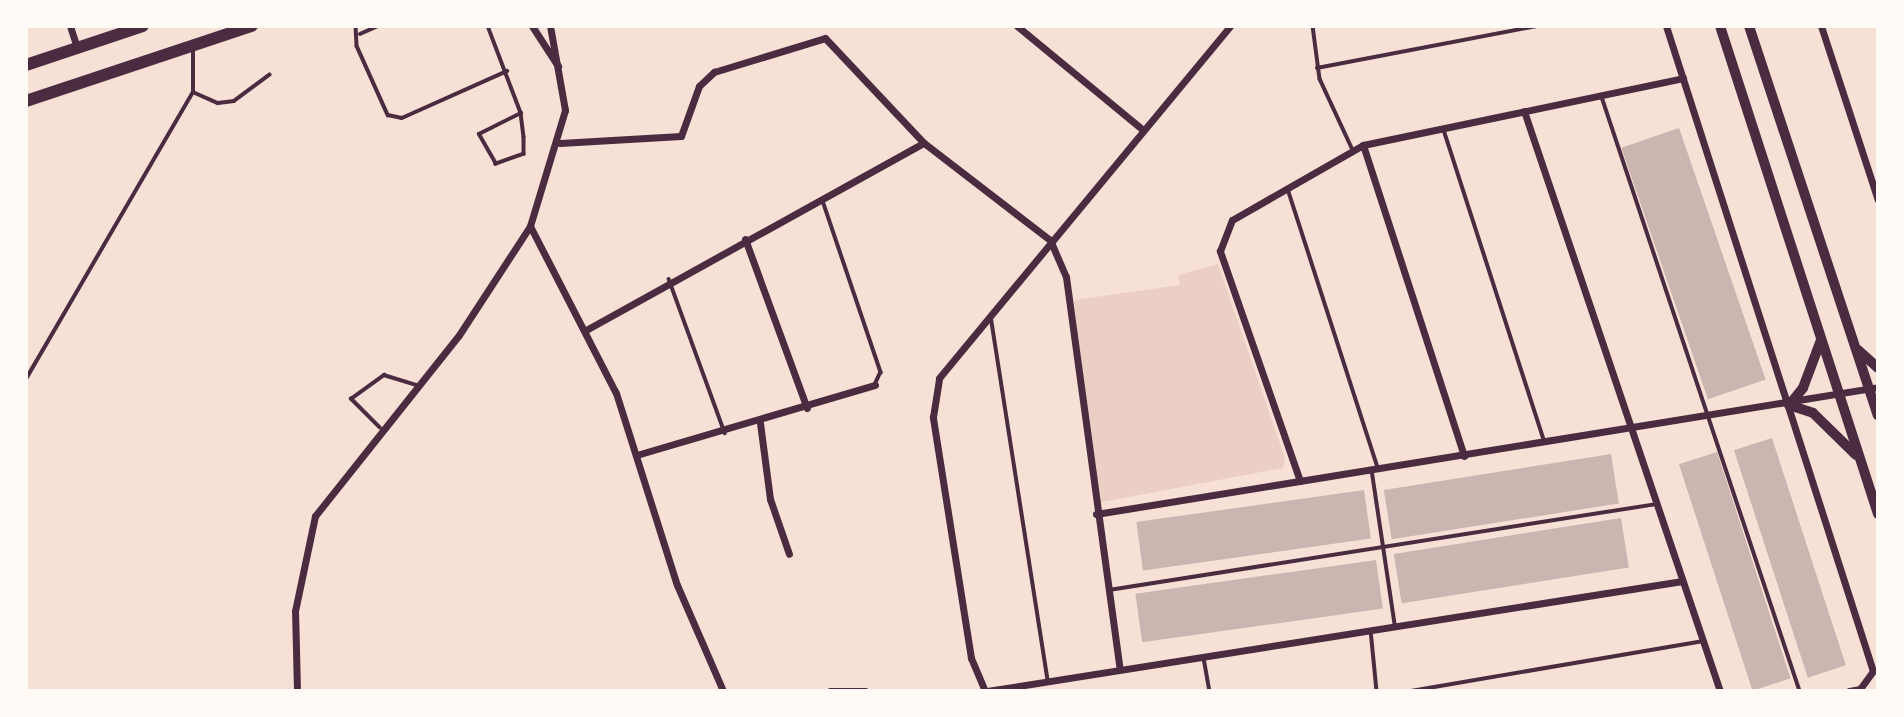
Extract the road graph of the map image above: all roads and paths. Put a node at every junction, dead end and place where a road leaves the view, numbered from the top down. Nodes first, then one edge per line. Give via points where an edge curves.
1 (70, 26) edge
2 (143, 26) edge
3 (251, 26) edge
4 (356, 26) edge
5 (378, 26) edge
6 (488, 26) edge
7 (532, 26) edge
8 (550, 26) edge
9 (1017, 26) edge
10 (1230, 26) edge
11 (1313, 26) edge
12 (1538, 26) edge
13 (1666, 26) edge
14 (1720, 26) edge
15 (1749, 26) edge
16 (1821, 26) edge
17 (360, 34) junction
18 (193, 46) junction
19 (77, 47) junction
20 (26, 65) edge
21 (558, 66) junction
22 (1317, 68) junction
23 (507, 71) junction
24 (269, 75) dead end
25 (1683, 78) junction
26 (193, 92) junction
27 (1602, 95) junction
28 (26, 102) edge
29 (1524, 111) junction
30 (522, 114) junction
31 (1444, 128) junction
32 (1143, 131) junction
33 (560, 143) junction
34 (924, 143) junction
35 (1363, 145) junction
36 (1352, 148) junction
37 (1287, 188) junction
38 (1878, 200) edge
39 (823, 201) junction
40 (530, 226) junction
41 (745, 239) junction
42 (1050, 240) junction
43 (669, 279) junction
44 (991, 314) junction
45 (586, 330) junction
46 (1821, 339) junction
47 (1856, 349) junction
48 (1878, 368) edge
49 (26, 379) edge
50 (416, 385) junction
51 (875, 385) joint
52 (1874, 388) edge
53 (1840, 397) junction
54 (1789, 405) junction
55 (807, 408) junction
56 (1878, 415) edge
57 (1711, 417) junction
58 (760, 423) junction
59 (380, 428) junction
60 (1632, 430) junction
61 (725, 433) junction
62 (1545, 443) junction
63 (640, 454) junction
64 (1464, 456) junction
65 (1860, 460) junction
66 (1375, 470) junction
67 (1300, 481) junction
68 (1657, 504) junction
69 (1096, 514) junction
70 (1878, 514) edge
71 (1383, 546) junction
72 (789, 554) dead end
73 (1682, 581) junction
74 (1108, 590) junction
75 (1396, 626) junction
76 (1371, 630) junction
77 (1702, 641) junction
78 (1204, 656) junction
79 (1120, 668) junction
80 (1873, 671) junction
81 (1048, 681) junction
82 (1878, 685) edge
83 (297, 691) edge
84 (723, 691) edge
85 (830, 691) edge
86 (865, 691) edge
87 (986, 691) edge
88 (1210, 691) edge
89 (1377, 691) edge
90 (1411, 691) edge
91 (1720, 691) edge
92 (1800, 691) edge
93 (1849, 691) edge

1 - 19 street
2 - 19 highway
3 - 18 highway
4 - 17 lane
5 - 17 lane
6 - 23 lane
7 - 21 street
8 - 21 street
9 - 32 street
10 - 32 street
11 - 22 lane
12 - 22 lane
13 - 25 street
14 - 46 main road
15 - 47 main road
16 - 38 street
17 - 23 lane via 357,46 388,115 401,118
18 - 26 lane
18 - 28 highway
19 - 20 highway
21 - 33 street via 565,110
22 - 36 lane
23 - 30 lane
24 - 26 lane via 234,102 218,103
25 - 27 street
25 - 54 street
26 - 49 lane
27 - 29 street
27 - 57 lane
29 - 31 street
29 - 60 street
30 - 30 lane via 524,154 496,164 479,134
31 - 35 street
31 - 62 lane
32 - 42 street
33 - 34 street via 681,136 699,86 714,72 825,38
33 - 40 street
34 - 39 street
34 - 42 street
35 - 36 street
35 - 64 street
36 - 37 street
37 - 66 lane
37 - 67 street via 1232,220 1220,251
39 - 41 street
39 - 51 lane via 881,372
40 - 45 street
40 - 50 street via 459,335
41 - 43 street
41 - 55 street
42 - 44 street
42 - 69 street via 1066,277
43 - 45 street
43 - 61 lane
44 - 81 lane
44 - 87 street via 945,366 932,405 971,658
45 - 63 street
46 - 53 main road
46 - 54 main road via 1803,387
47 - 48 main road
47 - 52 main road
50 - 59 street
50 - 59 lane via 384,376 351,399
51 - 55 street
52 - 53 street
52 - 56 main road
53 - 54 street
53 - 65 main road
54 - 57 street
54 - 65 main road via 1822,420
54 - 80 street
55 - 58 street
57 - 60 street
57 - 92 lane
58 - 61 street
58 - 72 street via 770,499
59 - 83 street via 315,516 295,611
60 - 62 street
60 - 68 street
61 - 63 street
62 - 64 street
63 - 84 street via 677,585
64 - 66 street
65 - 70 main road
66 - 67 street
66 - 71 lane
67 - 69 street
68 - 71 lane
68 - 73 street
69 - 74 street
71 - 74 lane
71 - 75 lane
73 - 75 street
73 - 77 street
74 - 79 street
75 - 76 street
76 - 78 street
76 - 89 lane
77 - 90 lane
77 - 91 street
78 - 79 street
78 - 88 lane
79 - 81 street
80 - 82 street
80 - 93 street via 1860,689
81 - 87 street
85 - 86 street

